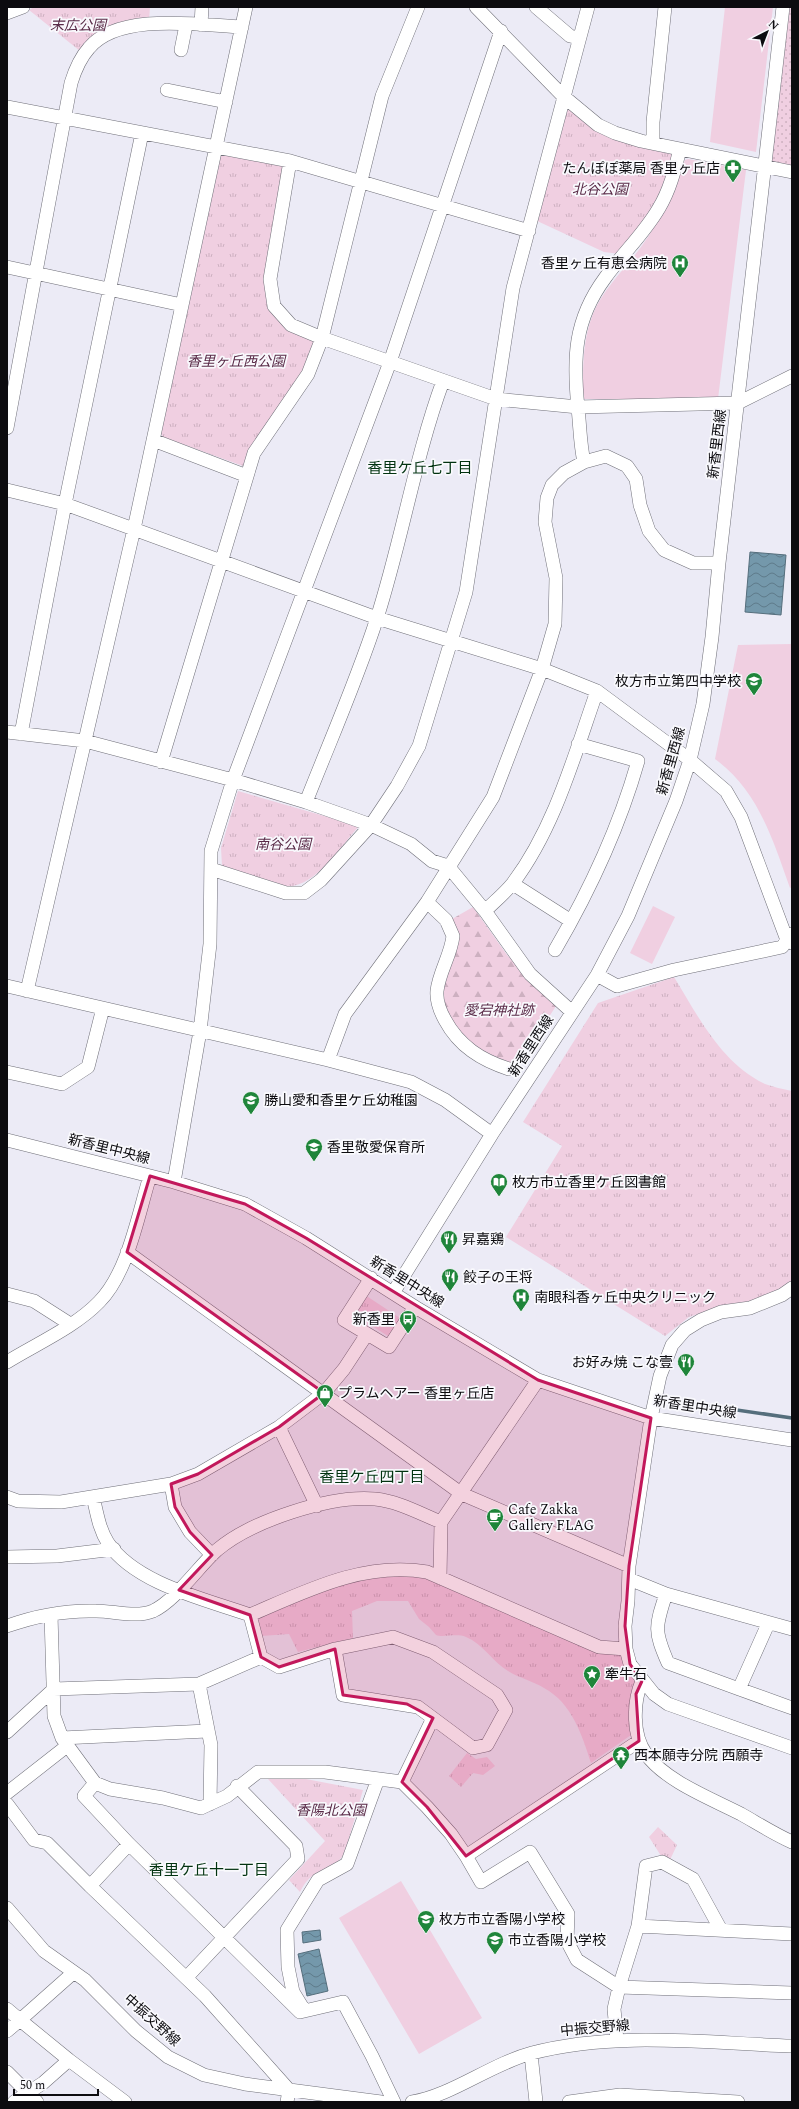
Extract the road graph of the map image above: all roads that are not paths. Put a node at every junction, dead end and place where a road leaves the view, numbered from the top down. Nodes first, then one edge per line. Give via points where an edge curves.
1 (23, 7) edge
2 (202, 7) edge
3 (246, 7) edge
4 (418, 7) edge
5 (476, 7) edge
6 (536, 7) edge
7 (588, 7) edge
8 (665, 7) edge
9 (783, 7) edge
10 (7, 14) edge
11 (186, 25) junction
12 (201, 25) junction
13 (242, 27) junction
14 (501, 31) junction
15 (579, 38) junction
16 (181, 50) dead end
17 (167, 90) dead end
18 (563, 96) junction
19 (226, 102) junction
20 (7, 107) edge
21 (64, 118) junction
22 (142, 133) junction
23 (653, 143) junction
24 (216, 148) junction
25 (680, 149) junction
26 (290, 161) junction
27 (764, 165) junction
28 (792, 172) edge
29 (361, 181) junction
30 (442, 204) junction
31 (529, 231) junction
32 (7, 267) edge
33 (36, 274) junction
34 (110, 290) junction
35 (182, 306) junction
36 (322, 338) junction
37 (390, 362) junction
38 (792, 376) edge
39 (443, 381) junction
40 (496, 399) junction
41 (738, 403) junction
42 (578, 407) junction
43 (7, 428) edge
44 (153, 440) junction
45 (584, 462) junction
46 (247, 476) junction
47 (7, 490) edge
48 (65, 504) junction
49 (134, 529) junction
50 (220, 562) junction
51 (719, 563) junction
52 (304, 592) junction
53 (377, 618) junction
54 (451, 642) junction
55 (542, 669) junction
56 (597, 691) junction
57 (7, 732) edge
58 (21, 734) junction
59 (85, 741) junction
60 (578, 744) junction
61 (690, 760) junction
62 (161, 762) junction
63 (233, 780) junction
64 (306, 802) junction
65 (371, 825) junction
66 (448, 866) junction
67 (211, 869) junction
68 (513, 884) junction
69 (427, 902) junction
70 (485, 912) junction
71 (571, 922) junction
72 (790, 939) edge
73 (555, 950) dead end
74 (597, 975) junction
75 (7, 986) edge
76 (27, 990) junction
77 (103, 1008) junction
78 (572, 1012) junction
79 (200, 1031) junction
80 (328, 1060) junction
81 (509, 1069) dead end
82 (7, 1072) edge
83 (492, 1134) junction
84 (7, 1140) edge
85 (150, 1176) junction
86 (174, 1182) junction
87 (127, 1252) junction
88 (371, 1278) junction
89 (792, 1288) edge
90 (394, 1293) junction
91 (7, 1294) edge
92 (415, 1307) junction
93 (70, 1324) junction
94 (367, 1334) junction
95 (7, 1362) edge
96 (538, 1380) junction
97 (324, 1393) junction
98 (651, 1418) junction
99 (279, 1427) junction
100 (792, 1440) edge
101 (171, 1484) junction
102 (462, 1494) junction
103 (7, 1497) edge
104 (94, 1497) junction
105 (317, 1506) junction
106 (441, 1522) junction
107 (114, 1549) junction
108 (212, 1555) junction
109 (7, 1557) edge
110 (629, 1566) junction
111 (440, 1578) junction
112 (629, 1579) junction
113 (179, 1590) junction
114 (666, 1594) junction
115 (51, 1615) junction
116 (250, 1615) junction
117 (768, 1624) junction
118 (7, 1626) edge
119 (792, 1629) edge
120 (335, 1648) junction
121 (626, 1649) junction
122 (261, 1657) junction
123 (642, 1681) junction
124 (198, 1684) junction
125 (54, 1689) junction
126 (739, 1689) junction
127 (792, 1708) edge
128 (433, 1718) junction
129 (207, 1731) junction
130 (7, 1732) edge
131 (639, 1741) junction
132 (65, 1742) junction
133 (792, 1748) edge
134 (378, 1779) junction
135 (95, 1782) junction
136 (402, 1782) junction
137 (237, 1786) junction
138 (7, 1794) edge
139 (7, 1804) edge
140 (210, 1804) junction
141 (792, 1842) edge
142 (130, 1844) junction
143 (466, 1856) junction
144 (90, 1886) junction
145 (7, 1908) edge
146 (638, 1926) junction
147 (721, 1930) junction
148 (792, 1934) edge
149 (225, 1938) junction
150 (73, 1973) junction
151 (186, 1978) junction
152 (619, 1987) junction
153 (792, 1993) edge
154 (7, 2009) edge
155 (304, 2011) junction
156 (20, 2020) junction
157 (7, 2031) edge
158 (617, 2040) junction
159 (792, 2046) edge
160 (531, 2054) junction
161 (69, 2060) junction
162 (7, 2072) edge
163 (288, 2096) edge
164 (33, 2097) edge
165 (14, 2102) edge
166 (125, 2102) edge
167 (381, 2102) edge
168 (394, 2102) edge
169 (412, 2102) edge
170 (536, 2102) edge
171 (569, 2102) edge
172 (738, 2102) edge

1 - 10 street
2 - 12 street
3 - 13 street
4 - 29 street via 382,96
5 - 14 street
6 - 15 street via 570,36
7 - 15 street
8 - 23 street
9 - 27 street, 新香里西線
11 - 12 street
11 - 16 street
11 - 21 street via 139,24 104,35 89,47 78,62
12 - 13 street
13 - 19 street
14 - 18 street
14 - 30 street
15 - 18 street
17 - 19 street
18 - 23 street via 598,125 615,133
18 - 31 street
19 - 24 street
20 - 21 street
21 - 22 street
21 - 33 street
22 - 24 street
22 - 34 street
23 - 25 street
24 - 26 street
24 - 35 street
25 - 27 street
25 - 42 street via 671,182 659,208 642,234 605,278 588,307 576,351 575,392
26 - 29 street
26 - 36 street via 270,279 274,306 291,324
27 - 28 street
27 - 41 street, 新香里西線
29 - 30 street
29 - 36 street
30 - 31 street
30 - 37 street
31 - 40 street via 513,288
32 - 33 street
33 - 34 street
33 - 43 street
34 - 35 street
34 - 48 street
35 - 44 street
36 - 37 street
36 - 46 street via 308,374 254,453
37 - 39 street
37 - 52 street
38 - 41 street
39 - 40 street
39 - 53 street via 432,412 401,536
40 - 42 street
40 - 54 street via 466,592
41 - 42 street
41 - 51 street, 新香里西線
42 - 45 street via 579,440
44 - 46 street
44 - 49 street
45 - 51 street via 606,456 627,466 636,479 640,505 649,531 664,550 693,562
45 - 55 street via 564,473 552,485 547,498 544,522 556,578 555,624
46 - 50 street
47 - 48 street
48 - 49 street
48 - 58 street
49 - 50 street
49 - 59 street
50 - 52 street
50 - 62 street
51 - 61 street, 新香里西線 via 705,689
52 - 53 street
52 - 63 street
53 - 54 street
53 - 64 street
54 - 55 street
54 - 65 street via 419,746 398,786
55 - 56 street
55 - 66 street via 492,797
56 - 60 street
56 - 61 street
57 - 58 street
58 - 59 street
59 - 62 street
59 - 76 street
60 - 68 street via 552,815
60 - 71 street via 638,761 608,849
61 - 72 street via 726,791 741,817
61 - 74 street, 新香里西線 via 628,916
62 - 63 street
63 - 64 street
63 - 67 street via 211,850
64 - 65 street
65 - 66 street via 411,844 432,861
65 - 67 street via 321,880 304,893 286,893
66 - 69 street
66 - 70 street
67 - 79 street via 210,944
68 - 70 street
68 - 71 street
69 - 80 street via 345,1014
69 - 81 street via 446,920 453,936 437,991 437,1001 442,1015 452,1033 466,1047 481,1058
70 - 78 street via 530,974
71 - 73 street
72 - 74 street via 782,947 674,970 617,986
74 - 78 street, 新香里西線
75 - 76 street
76 - 77 street
77 - 79 street
77 - 82 street via 88,1067 62,1084
78 - 83 street, 新香里西線
79 - 80 street
79 - 86 street
80 - 83 street via 411,1082 445,1100
83 - 90 street, 新香里西線
84 - 85 street, 新香里中央線
85 - 86 street, 新香里中央線
85 - 87 street
86 - 88 street, 新香里中央線 via 245,1204
87 - 93 street via 116,1279 100,1301
87 - 97 street
88 - 90 street, 新香里中央線
88 - 94 street via 344,1320
89 - 98 street via 782,1295 750,1308 721,1312 685,1330 672,1345 660,1376
90 - 92 street, 新香里中央線
91 - 93 street via 34,1301
92 - 94 street via 389,1347
92 - 96 street, 新香里中央線
93 - 95 street
94 - 97 street via 344,1369
96 - 98 street, 新香里中央線
96 - 102 street
97 - 99 street
97 - 102 street
98 - 100 street, 新香里中央線
98 - 110 street
99 - 101 street via 198,1474
99 - 105 street
101 - 104 street
101 - 108 street via 175,1507 190,1532
102 - 106 street
102 - 110 street
103 - 104 street via 18,1501 61,1502
104 - 107 street via 98,1522
105 - 106 street via 337,1501 377,1499
105 - 108 street via 274,1518 243,1532
106 - 111 street
107 - 109 street via 57,1556
107 - 113 street via 125,1561 151,1580
108 - 113 street
110 - 112 street
111 - 116 street via 427,1572 406,1569 375,1571 329,1582
111 - 121 street via 600,1647
112 - 114 street
112 - 121 street
113 - 115 street via 153,1611 129,1614 96,1611
113 - 116 street
114 - 117 street
114 - 126 street via 658,1619 657,1639 668,1663
115 - 118 street
115 - 125 street
116 - 122 street
117 - 119 street
117 - 126 street
120 - 122 street via 278,1667
120 - 128 street via 342,1695 407,1704 418,1707
120 - 128 street via 393,1637 433,1652 497,1695 506,1710 487,1745 473,1748
121 - 123 street via 630,1664
122 - 124 street
123 - 131 street via 636,1694
123 - 133 street via 668,1704
124 - 125 street
124 - 129 street
125 - 130 street
125 - 132 street via 54,1716
126 - 127 street
128 - 136 street
129 - 132 street
129 - 140 street via 211,1745
131 - 141 street via 645,1754 656,1766 677,1780
131 - 143 street
132 - 135 street
132 - 138 street
134 - 136 street
134 - 137 street via 288,1770 258,1772
134 - 155 street via 347,1864 318,1880 287,1930 288,1967 293,1992
135 - 140 street via 110,1789 164,1798 201,1808
135 - 142 street via 84,1796
136 - 143 street via 437,1818
137 - 140 street via 226,1796
137 - 149 street via 296,1846 298,1859
139 - 144 street via 34,1840 47,1843
142 - 144 street
142 - 149 street
143 - 152 street via 481,1882 530,1852 568,1914 567,1941 578,1960
144 - 151 street
145 - 150 street, 中振交野線 via 44,1951
146 - 147 street
146 - 147 street via 646,1866 662,1862 693,1879
146 - 152 street
147 - 148 street
149 - 151 street
149 - 155 street via 278,1992 300,2012
150 - 156 street
150 - 163 street, 中振交野線 via 85,1980 136,2031 168,2058 204,2074
151 - 163 street via 205,1996
152 - 153 street
152 - 158 street via 614,2009
154 - 156 street
155 - 168 street via 343,2002
156 - 157 street
156 - 161 street
158 - 159 street, 中振交野線
158 - 160 street, 中振交野線 via 568,2045
160 - 169 street, 中振交野線 via 475,2076 430,2098
160 - 170 street
161 - 164 street via 43,2083
161 - 166 street
162 - 164 street
163 - 167 street, 中振交野線
164 - 165 street
171 - 172 street via 620,2095

